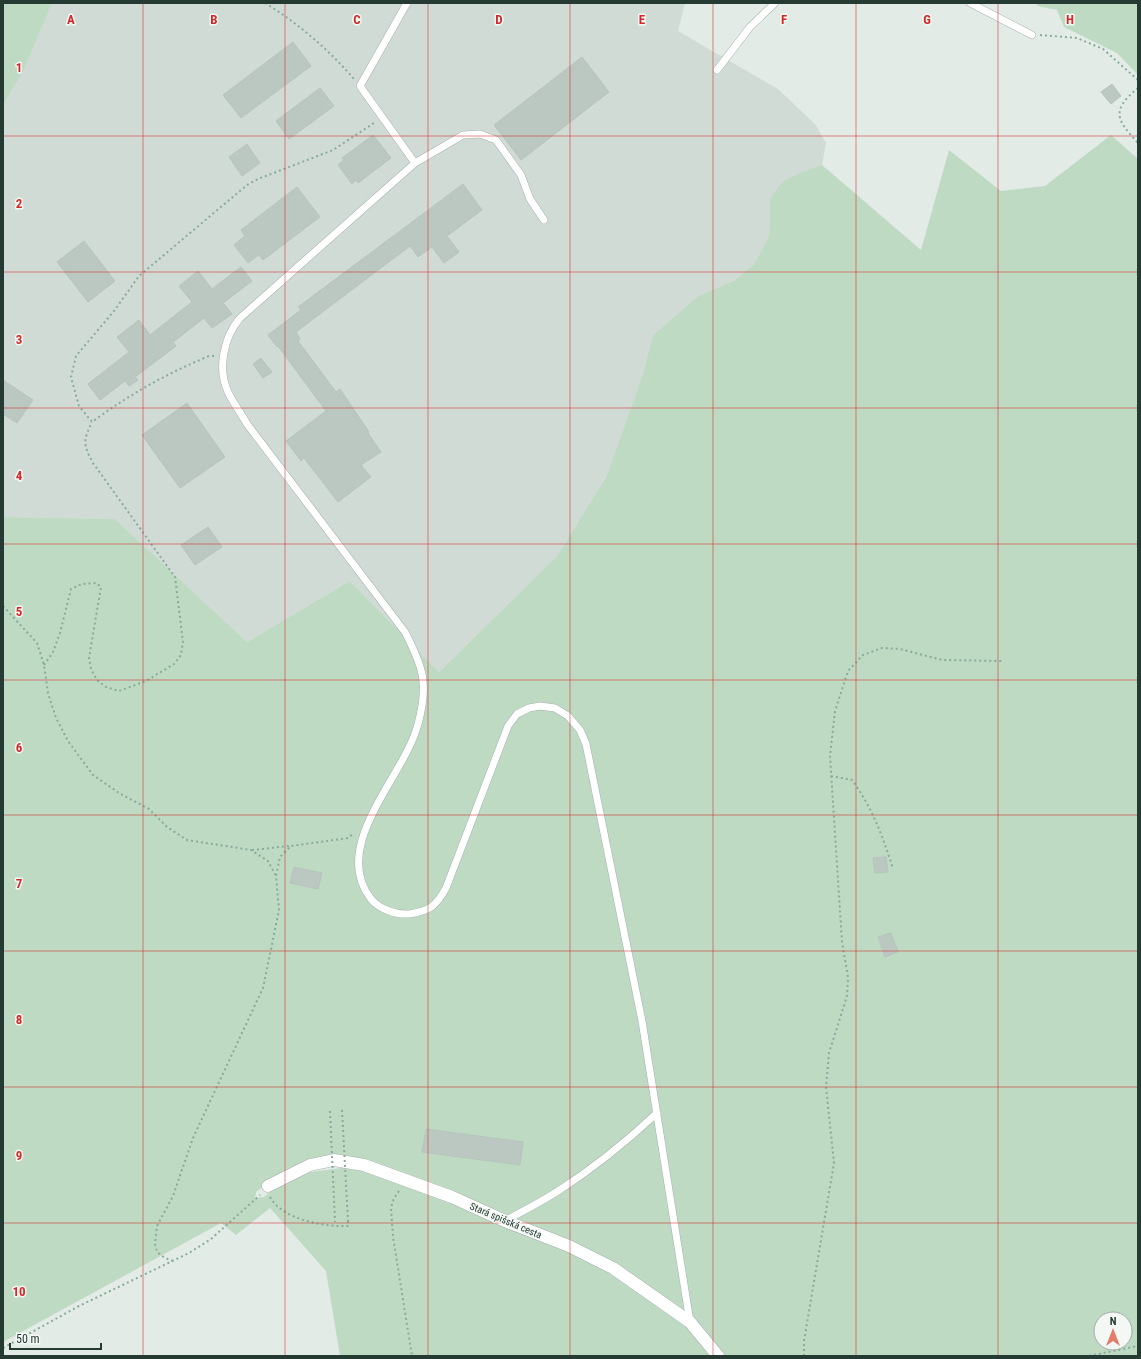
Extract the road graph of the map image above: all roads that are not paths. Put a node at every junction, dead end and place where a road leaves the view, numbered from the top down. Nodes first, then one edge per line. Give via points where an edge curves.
1 (407, 3) edge
2 (775, 3) edge
3 (970, 3) edge
4 (1032, 35) dead end
5 (716, 70) dead end
6 (415, 163) junction
7 (544, 220) dead end
8 (657, 1113) junction
9 (268, 1186) road end
10 (505, 1221) junction
11 (690, 1322) junction
12 (718, 1356) edge

1 - 6 lane via 360,86
2 - 5 lane via 750,27
3 - 4 lane
6 - 7 lane via 463,135 480,134 496,140 521,175 530,199
6 - 8 lane via 240,318 229,334 223,356 228,391 247,424 405,632 422,669 424,684 418,725 410,746 368,823 360,849 358,871 364,890 374,903 388,911 406,914 425,911 439,901 512,720 517,714 540,706 555,708 568,716 580,730 586,744 596,788 642,1021
8 - 10 lane via 609,1156 557,1192
8 - 11 lane
9 - 10 street, Stará spišská cesta via 310,1165 334,1160 364,1165 452,1196
10 - 11 street, Stará spišská cesta via 569,1246 613,1268
11 - 12 street, Stará spišská cesta

